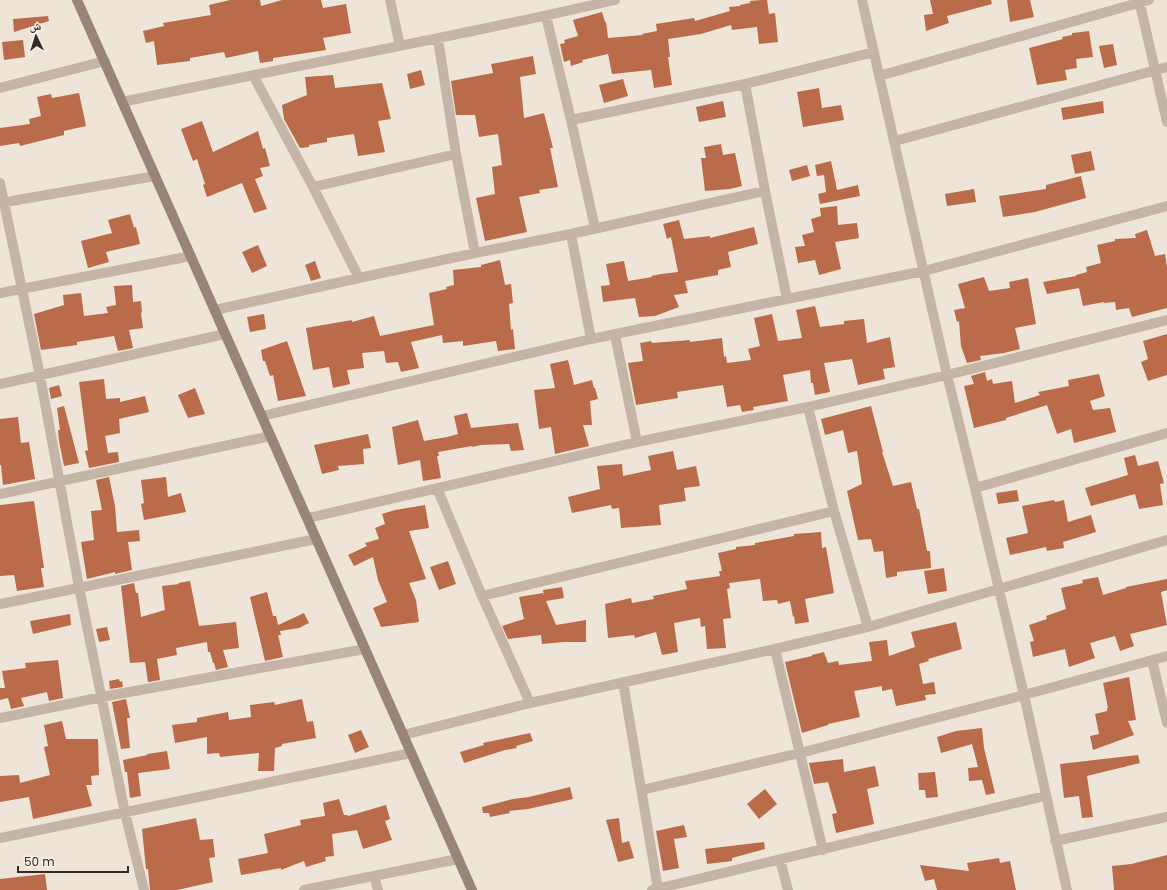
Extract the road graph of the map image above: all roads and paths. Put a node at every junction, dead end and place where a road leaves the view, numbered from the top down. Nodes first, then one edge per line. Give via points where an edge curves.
1 (78, 0) edge
2 (390, 0) edge
3 (615, 0) edge
4 (862, 0) edge
5 (1143, 1) edge
6 (581, 4) edge
7 (546, 16) junction
8 (438, 39) junction
9 (400, 46) junction
10 (874, 52) junction
11 (104, 61) junction
12 (1167, 67) edge
13 (1156, 70) junction
14 (252, 75) junction
15 (879, 76) junction
16 (744, 84) junction
17 (0, 88) edge
18 (122, 102) junction
19 (571, 120) junction
20 (1167, 122) edge
21 (895, 141) junction
22 (456, 154) junction
23 (155, 176) junction
24 (0, 182) edge
25 (313, 187) junction
26 (765, 191) junction
27 (2, 202) edge
28 (1167, 206) edge
29 (595, 228) junction
30 (571, 234) junction
31 (476, 253) junction
32 (191, 256) junction
33 (924, 271) junction
34 (359, 278) junction
35 (22, 289) junction
36 (0, 293) edge
37 (787, 299) junction
38 (215, 310) junction
39 (1167, 320) edge
40 (225, 334) junction
41 (616, 335) junction
42 (591, 339) junction
43 (947, 375) junction
44 (40, 376) junction
45 (0, 384) edge
46 (808, 407) junction
47 (262, 416) junction
48 (1167, 433) edge
49 (271, 436) junction
50 (637, 442) junction
51 (60, 481) junction
52 (437, 488) junction
53 (976, 488) junction
54 (0, 494) edge
55 (834, 511) junction
56 (308, 518) junction
57 (316, 539) junction
58 (1167, 540) edge
59 (79, 587) junction
60 (999, 590) junction
61 (482, 596) junction
62 (0, 604) edge
63 (868, 627) junction
64 (365, 648) junction
65 (775, 649) junction
66 (1167, 656) edge
67 (1152, 660) junction
68 (622, 682) junction
69 (1024, 695) junction
70 (102, 698) junction
71 (530, 703) junction
72 (0, 718) edge
73 (1167, 723) edge
74 (403, 735) junction
75 (800, 753) junction
76 (411, 754) junction
77 (642, 790) junction
78 (1045, 796) junction
79 (125, 813) junction
80 (1167, 817) edge
81 (0, 838) edge
82 (1055, 841) junction
83 (823, 850) junction
84 (458, 859) junction
85 (780, 860) junction
86 (374, 876) junction
87 (655, 889) edge
88 (144, 890) edge
89 (304, 890) edge
90 (378, 890) edge
91 (472, 890) edge
92 (788, 890) edge
93 (1067, 890) edge

1 - 11 street
2 - 9 street
3 - 6 street
4 - 10 street
5 - 13 street
5 - 15 street
6 - 7 street
7 - 8 street
7 - 19 street
8 - 9 street
8 - 22 street
9 - 14 street
10 - 15 street
10 - 16 street
11 - 17 street
11 - 18 street
12 - 13 street
13 - 20 street
13 - 21 street
14 - 18 street
14 - 25 street
15 - 21 street
16 - 19 street
16 - 26 street
18 - 23 street
19 - 29 street
21 - 33 street
22 - 25 street
22 - 31 street
23 - 27 street
23 - 32 street
24 - 27 street
25 - 34 street
26 - 29 street
26 - 37 street
27 - 35 street
28 - 33 street
29 - 30 street
30 - 31 street
30 - 42 street
31 - 34 street
32 - 35 street
32 - 38 street
33 - 37 street
33 - 43 street
34 - 38 street
35 - 36 street
35 - 44 street
37 - 41 street
38 - 40 street
39 - 43 street
40 - 44 street
40 - 47 street
41 - 42 street
41 - 50 street
42 - 47 street
43 - 46 street
43 - 53 street
44 - 45 street
44 - 51 street
46 - 50 street
46 - 55 street
47 - 49 street
48 - 53 street
49 - 51 street
49 - 56 street
50 - 52 street
51 - 54 street
51 - 59 street
52 - 56 street
52 - 61 street
53 - 60 street
55 - 61 street
55 - 63 street
56 - 57 street
57 - 59 street
57 - 64 street
58 - 60 street
59 - 62 street
59 - 70 street
60 - 63 street
60 - 69 street
61 - 71 street
63 - 65 street
64 - 70 street
64 - 74 street
65 - 68 street
65 - 75 street
66 - 67 street
67 - 69 street
67 - 73 street
68 - 71 street
68 - 77 street
69 - 75 street
69 - 78 street
70 - 72 street
70 - 79 street
71 - 74 street
74 - 76 street
75 - 77 street
75 - 83 street
76 - 79 street
76 - 84 street
77 - 87 street
78 - 82 street
78 - 83 street
79 - 81 street
79 - 88 street
80 - 82 street
82 - 93 street
83 - 85 street
84 - 86 street
84 - 91 street
85 - 87 street
85 - 92 street
86 - 89 street
86 - 90 street

